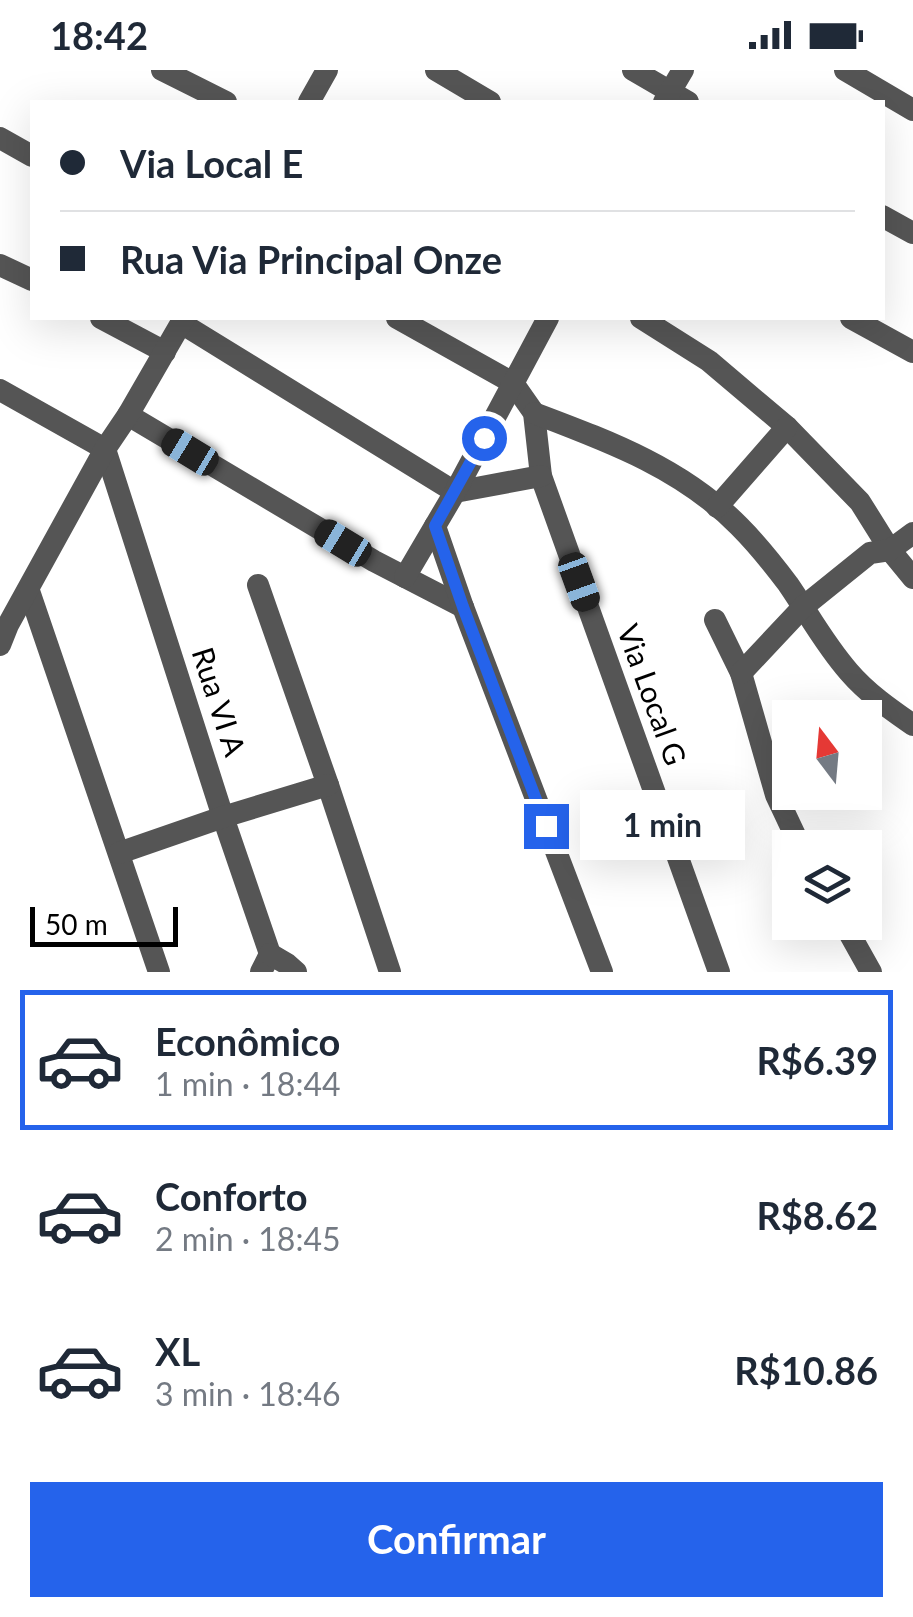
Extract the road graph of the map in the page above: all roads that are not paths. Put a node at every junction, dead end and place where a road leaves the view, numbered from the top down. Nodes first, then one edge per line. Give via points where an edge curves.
1 (162, 70) edge
2 (327, 70) edge
3 (436, 70) edge
4 (633, 70) edge
5 (683, 70) edge
6 (845, 70) edge
7 (674, 99) edge
8 (222, 100) edge
9 (310, 100) edge
10 (487, 100) edge
11 (913, 110) edge
12 (0, 138) edge
13 (30, 155) edge
14 (885, 218) edge
15 (913, 233) edge
16 (0, 265) edge
17 (30, 279) edge
18 (105, 320) edge
19 (182, 320) edge
20 (401, 320) edge
21 (547, 320) edge
22 (644, 320) edge
23 (855, 320) edge
24 (164, 352) junction
25 (913, 352) edge
26 (513, 383) junction
27 (0, 390) edge
28 (534, 413) junction
29 (128, 416) junction
30 (787, 427) junction
31 (105, 448) junction
32 (540, 476) junction
33 (454, 492) junction
34 (717, 506) junction
35 (435, 526) junction
36 (913, 533) edge
37 (890, 550) junction
38 (405, 577) junction
39 (913, 578) edge
40 (258, 585) dead end
41 (28, 591) junction
42 (463, 607) junction
43 (803, 607) junction
44 (715, 620) dead end
45 (3, 631) edge
46 (740, 673) junction
47 (913, 725) edge
48 (328, 784) junction
49 (223, 816) junction
50 (793, 830) edge
51 (119, 852) junction
52 (853, 940) edge
53 (266, 963) edge
54 (159, 972) edge
55 (296, 972) edge
56 (390, 972) edge
57 (602, 972) edge
58 (719, 972) edge
59 (871, 972) edge

1 - 8 street
2 - 9 street
3 - 10 street
4 - 7 street
5 - 7 street
6 - 11 street
12 - 13 street
14 - 15 street
16 - 17 street
18 - 24 street
19 - 24 street
19 - 33 street
20 - 26 street
21 - 26 street
22 - 30 street via 709,360
23 - 25 street
24 - 29 street
26 - 28 street, Via Local G
26 - 33 street
27 - 31 street
28 - 32 street, Via Local G
28 - 34 street via 645,458
29 - 31 street
29 - 38 street
30 - 34 street
30 - 37 street via 860,502
31 - 41 street
31 - 49 street, Rua VI A
32 - 33 street
32 - 58 street, Via Local G
33 - 35 street
34 - 43 street
35 - 38 street
35 - 42 street
36 - 37 street
37 - 39 street
37 - 43 street via 870,553
38 - 42 street
40 - 48 street
41 - 45 street
41 - 51 street
42 - 57 street
43 - 46 street
43 - 47 street via 848,671
44 - 46 street
46 - 50 street
48 - 49 street
48 - 56 street
49 - 51 street
49 - 53 street, Rua VI A
51 - 54 street
52 - 59 street
53 - 55 street via 287,964

